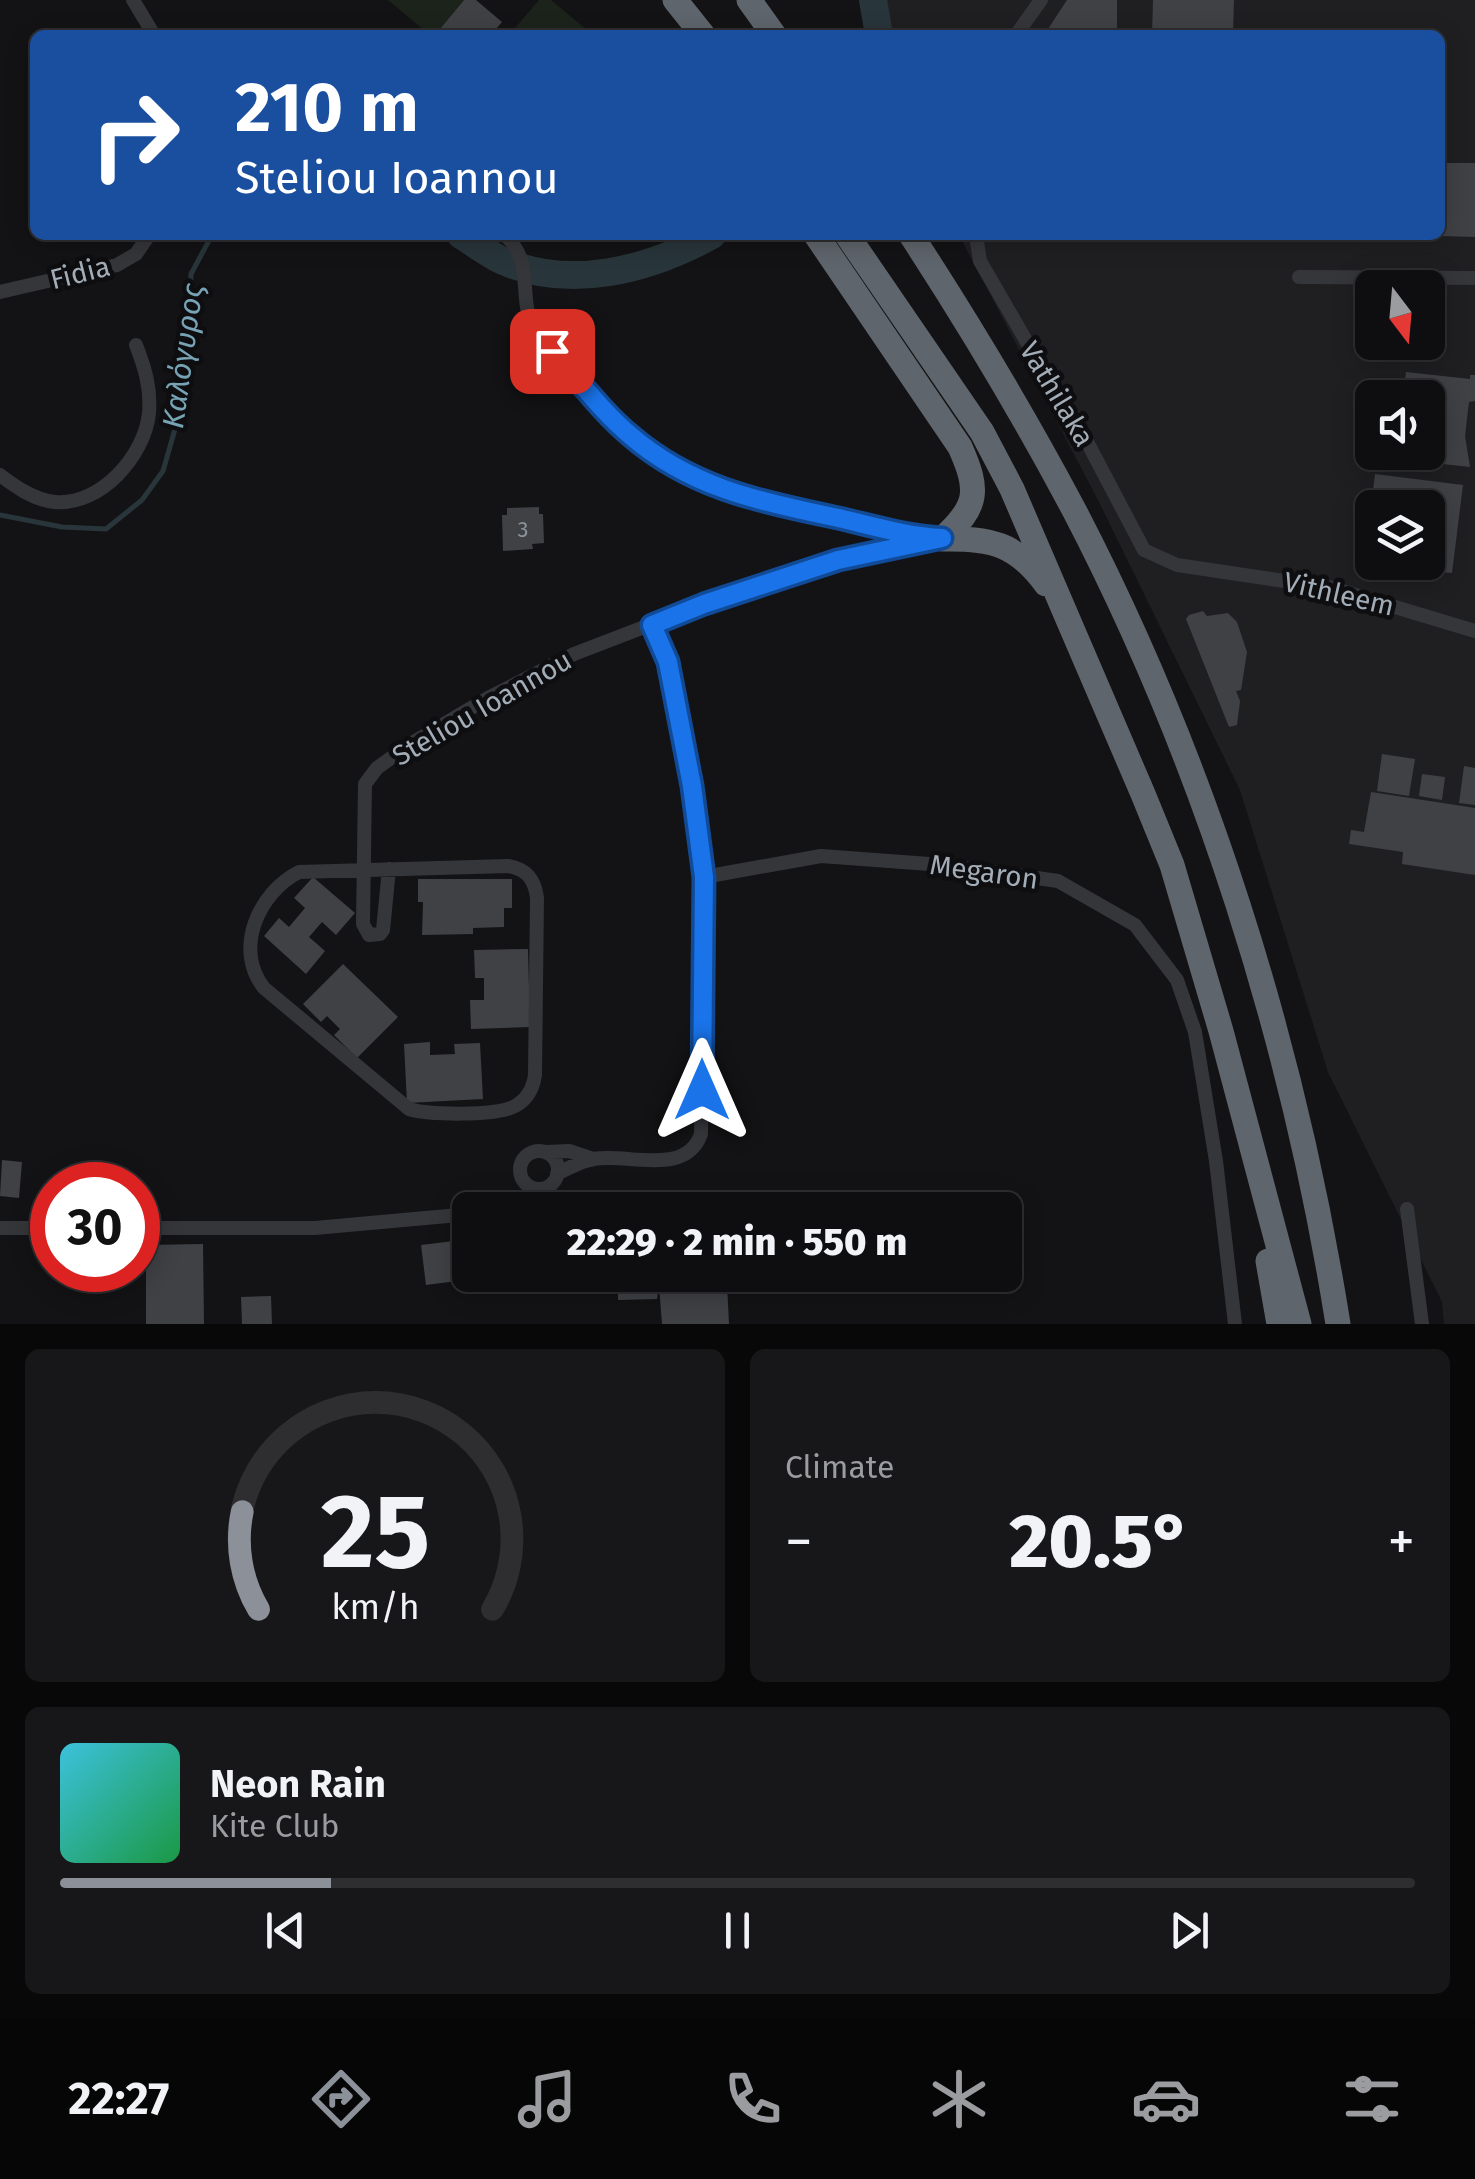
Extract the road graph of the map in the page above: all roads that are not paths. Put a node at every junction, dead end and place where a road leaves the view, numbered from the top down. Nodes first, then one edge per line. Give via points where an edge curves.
1 (133, 0) edge
2 (662, 0) edge
3 (675, 0) edge
4 (684, 0) edge
5 (750, 0) edge
6 (770, 0) edge
7 (1040, 0) edge
8 (151, 30) edge
9 (682, 30) edge
10 (701, 30) edge
11 (702, 30) edge
12 (771, 30) edge
13 (790, 30) edge
14 (1019, 30) edge
15 (146, 240) edge
16 (508, 240) edge
17 (819, 240) edge
18 (850, 240) edge
19 (914, 240) edge
20 (933, 240) edge
21 (977, 240) edge
22 (1298, 278) dead end
23 (1475, 278) edge
24 (0, 292) edge
25 (136, 345) dead end
26 (0, 474) edge
27 (1074, 511) junction
28 (942, 538) junction
29 (1144, 550) joint
30 (1066, 612) junction
31 (652, 625) junction
32 (1475, 630) edge
33 (362, 869) junction
34 (390, 869) junction
35 (704, 877) junction
36 (1238, 1094) junction
37 (546, 1152) junction
38 (593, 1159) junction
39 (557, 1174) junction
40 (539, 1188) junction
41 (539, 1192) edge
42 (1407, 1209) dead end
43 (452, 1216) edge
44 (0, 1228) edge
45 (30, 1228) edge
46 (160, 1228) edge
47 (1235, 1324) edge
48 (1279, 1324) edge
49 (1299, 1324) edge
50 (1338, 1324) edge
51 (1422, 1324) edge

1 - 8 street
2 - 9 highway
3 - 10 highway
4 - 11 highway
5 - 12 highway
6 - 13 highway
7 - 14 street
15 - 24 street, Fidia via 117,265
16 - 28 street via 524,264 538,334 617,424 666,464 747,498 912,537
17 - 28 highway via 960,447 975,480 972,502
18 - 30 highway via 982,432
19 - 27 highway via 982,344
20 - 27 highway via 1019,381
21 - 29 street, Vathilaka via 980,260
22 - 23 street
25 - 26 street via 147,375 149,415 139,447 117,475 84,497 58,502
27 - 50 highway via 1132,631 1211,827 1250,946 1289,1081
28 - 30 highway via 1006,546 1037,571
28 - 31 street, Steliou Ioannou via 838,560
29 - 32 street, Vithleem via 1177,564 1332,588
30 - 36 highway via 1172,865
31 - 33 street, Steliou Ioannou via 531,674 377,768 362,793
31 - 35 street via 668,662
33 - 34 street
33 - 34 street, Steliou Ioannou via 363,924 372,936 384,928
33 - 34 street via 299,872 262,905 252,929 259,982 409,1109 515,1106 535,1075 534,884 508,866
35 - 38 street via 698,1142 676,1159
35 - 47 street, Megaron via 821,856 943,864 1058,882 1135,925 1177,980 1195,1032
36 - 48 highway
36 - 49 highway
37 - 38 street
37 - 39 street
37 - 40 street via 530,1153 520,1168 527,1184
38 - 39 street
39 - 40 street
40 - 41 street
42 - 51 street
43 - 46 street via 315,1228
44 - 45 street

